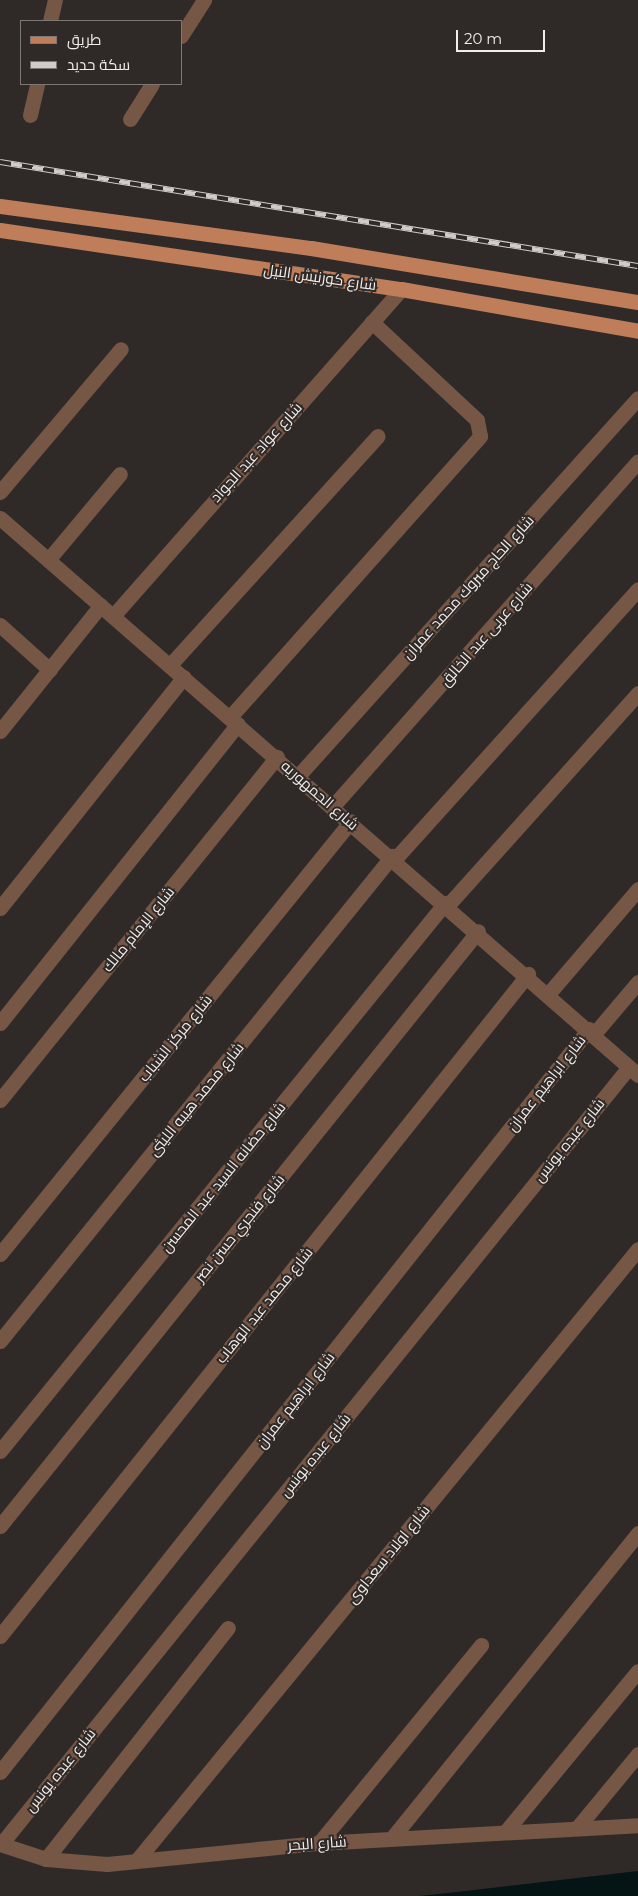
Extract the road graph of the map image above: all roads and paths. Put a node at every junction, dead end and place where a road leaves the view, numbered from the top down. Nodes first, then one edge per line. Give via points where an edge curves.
1 (55, 0) edge
2 (204, 0) edge
3 (50, 20) edge
4 (182, 34) edge
5 (37, 85) edge
6 (151, 85) edge
7 (30, 115) dead end
8 (130, 118) dead end
9 (0, 206) edge
10 (0, 230) edge
11 (401, 289) junction
12 (638, 302) edge
13 (372, 322) junction
14 (638, 331) edge
15 (122, 349) dead end
16 (638, 398) edge
17 (378, 436) dead end
18 (638, 461) edge
19 (120, 474) dead end
20 (0, 492) edge
21 (0, 518) edge
22 (48, 560) junction
23 (638, 590) edge
24 (101, 605) junction
25 (113, 616) junction
26 (0, 625) edge
27 (170, 665) junction
28 (50, 670) junction
29 (184, 677) junction
30 (638, 693) edge
31 (234, 720) junction
32 (0, 731) edge
33 (277, 757) junction
34 (298, 776) junction
35 (333, 806) junction
36 (351, 821) junction
37 (393, 858) junction
38 (638, 890) edge
39 (447, 904) junction
40 (0, 908) edge
41 (478, 931) junction
42 (528, 974) junction
43 (638, 982) edge
44 (549, 993) junction
45 (0, 1023) edge
46 (592, 1032) junction
47 (633, 1071) edge
48 (0, 1100) edge
49 (638, 1249) edge
50 (0, 1254) edge
51 (0, 1341) edge
52 (0, 1451) edge
53 (0, 1526) edge
54 (638, 1533) edge
55 (228, 1628) dead end
56 (0, 1636) edge
57 (481, 1645) dead end
58 (638, 1671) edge
59 (638, 1754) edge
60 (0, 1772) edge
61 (638, 1825) edge
62 (577, 1828) junction
63 (506, 1831) junction
64 (392, 1838) junction
65 (319, 1843) junction
66 (0, 1844) edge
67 (46, 1859) junction
68 (137, 1860) junction

1 - 3 street
2 - 4 street
5 - 7 street
6 - 8 street
9 - 12 main road, شارع كورنيش النيل via 311,248
10 - 11 main road, شارع كورنيش النيل
11 - 13 street, شارع عواد عبد الجواد
11 - 14 main road, شارع كورنيش النيل
13 - 25 street, شارع عواد عبد الجواد
13 - 31 street via 477,420 480,436
15 - 20 street
16 - 34 street, شارع الحاج مبروك محمد عمران
17 - 27 street
18 - 35 street, شارع عربى عبد الخالق
19 - 22 street
21 - 22 street, شارع الجمهوريه
22 - 24 street, شارع الجمهوريه
23 - 37 street, شارع محمد هيبه الليثى
24 - 25 street, شارع الجمهوريه
24 - 28 street
25 - 27 street, شارع الجمهوريه
26 - 28 street
27 - 29 street, شارع الجمهوريه
28 - 32 street
29 - 31 street, شارع الجمهوريه
29 - 40 street
30 - 39 street, شارع حضانه السيد عبد المحسن
31 - 33 street, شارع الجمهوريه
31 - 45 street
33 - 34 street, شارع الجمهوريه
33 - 48 street, شارع الإمام مالك
34 - 35 street, شارع الجمهوريه
35 - 36 street, شارع الجمهوريه
36 - 37 street, شارع الجمهوريه
36 - 50 street, شارع مركز الشباب
37 - 39 street, شارع الجمهوريه
37 - 51 street, شارع محمد هيبه الليثى
38 - 44 street
39 - 41 street, شارع الجمهوريه
39 - 52 street, شارع حضانه السيد عبد المحسن
41 - 42 street, شارع الجمهوريه
41 - 53 street, شارع فنجري حسن نصر
42 - 44 street, شارع الجمهوريه
42 - 56 street, شارع محمد عبد الوهاب
43 - 46 street, شارع ابراهيم عمران
44 - 46 street, شارع الجمهوريه
46 - 47 street, شارع الجمهوريه
46 - 60 street, شارع ابراهيم عمران
47 - 66 street, شارع عبده يونس
49 - 68 street, شارع اولاد سعداوى
54 - 64 street
55 - 67 street
57 - 65 street
58 - 63 street
59 - 62 street
61 - 62 street, شارع البحر
62 - 63 street, شارع البحر
63 - 64 street, شارع البحر
64 - 65 street, شارع البحر
65 - 68 street, شارع البحر
66 - 67 street, شارع البحر
67 - 68 street, شارع البحر via 76,1864

